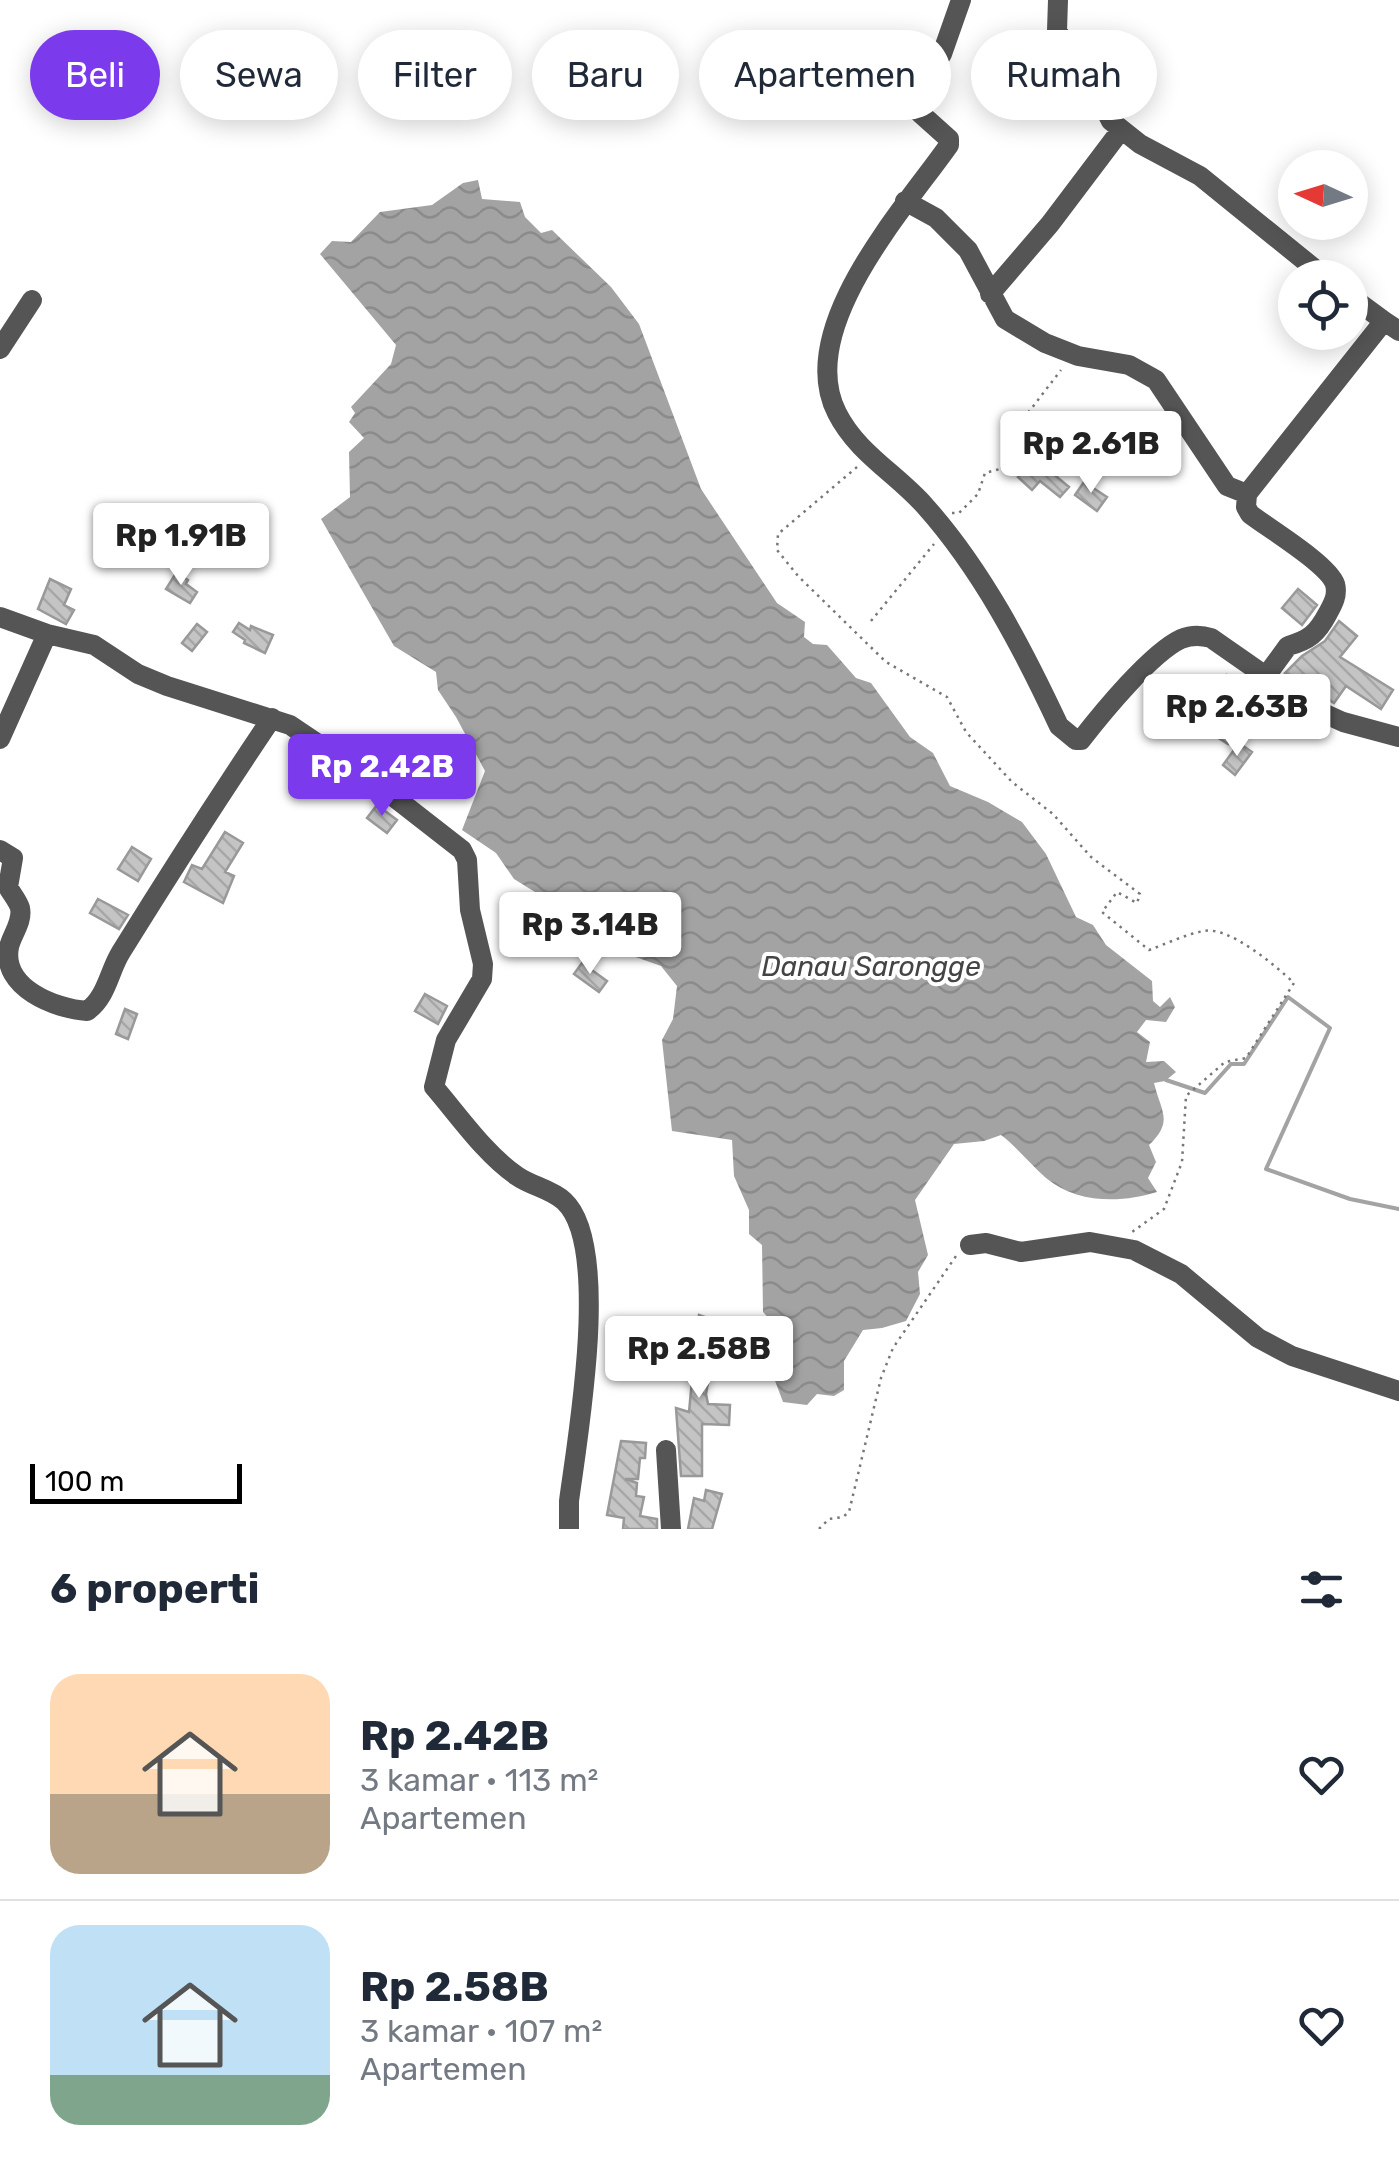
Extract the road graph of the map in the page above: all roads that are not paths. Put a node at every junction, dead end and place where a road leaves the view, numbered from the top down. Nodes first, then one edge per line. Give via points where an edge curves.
1 (961, 0) edge
2 (1058, 0) edge
3 (1121, 130) junction
4 (905, 201) junction
5 (1304, 260) edge
6 (990, 294) junction
7 (32, 300) dead end
8 (1368, 309) edge
9 (1391, 326) edge
10 (0, 349) edge
11 (1247, 494) junction
12 (0, 616) edge
13 (47, 634) junction
14 (1266, 676) junction
15 (272, 718) junction
16 (1399, 736) edge
17 (0, 739) edge
18 (0, 850) edge
19 (970, 1246) road end
20 (1399, 1391) edge
21 (666, 1450) dead end
22 (569, 1529) edge
23 (671, 1529) edge

1 - 4 street via 942,54 913,100 949,146
2 - 3 street via 1057,31
3 - 5 street via 1200,176
3 - 6 street
4 - 6 street via 952,232
4 - 14 street via 836,323 828,367 836,412 937,522 996,605 1059,726 1081,740 1156,658 1197,635 1212,638
6 - 11 street via 1005,319 1045,343 1129,365 1156,380 1227,486
7 - 10 street
8 - 9 street
9 - 11 street
11 - 14 street via 1250,514 1333,578 1336,588 1320,628 1304,643 1288,646
12 - 13 street
13 - 15 street via 94,645 167,686
13 - 17 street
14 - 16 street via 1322,713
15 - 18 street via 88,1011 28,992 15,974 8,950 20,905 8,887 12,858
15 - 22 street via 376,783 447,836 467,860 482,978 446,1040 434,1087 503,1166 566,1202 581,1234 590,1296
19 - 20 street via 1020,1252 1072,1242 1134,1250 1182,1274 1244,1327 1292,1356
21 - 23 street

